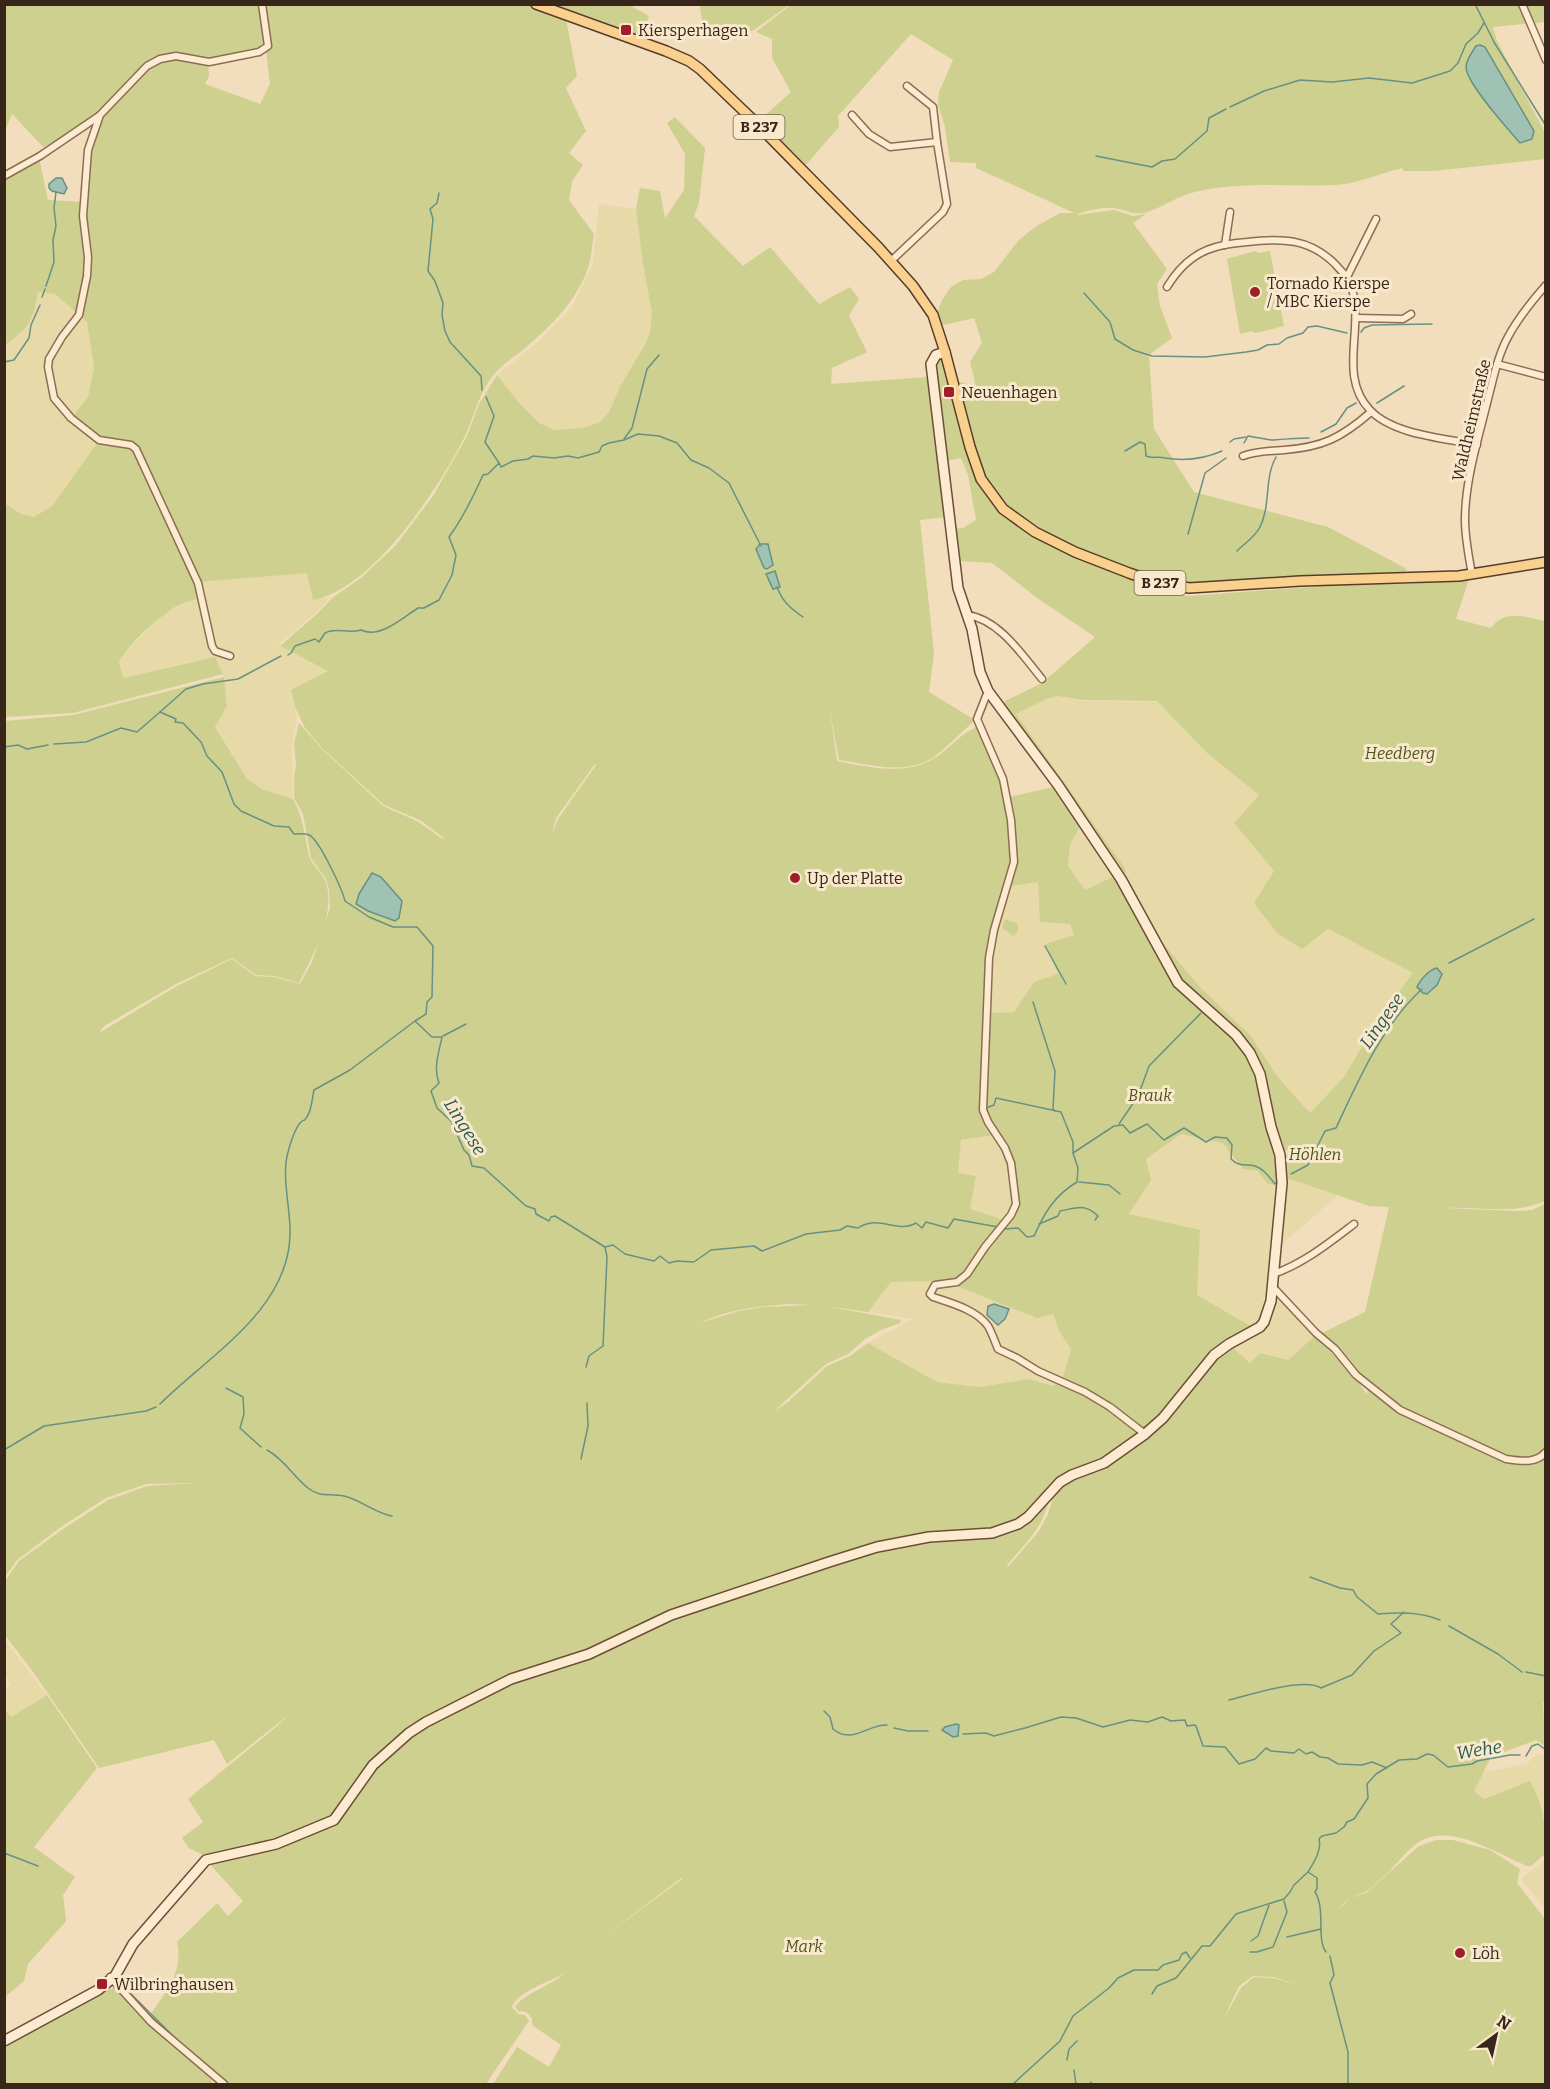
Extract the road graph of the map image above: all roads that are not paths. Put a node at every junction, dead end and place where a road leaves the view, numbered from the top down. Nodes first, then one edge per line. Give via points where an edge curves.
1 (262, 4) edge
2 (536, 4) edge
3 (1522, 4) edge
4 (1545, 60) edge
5 (907, 86) dead end
6 (852, 115) dead end
7 (100, 116) junction
8 (937, 142) junction
9 (4, 176) edge
10 (1230, 212) dead end
11 (1376, 219) dead end
12 (1225, 245) junction
13 (891, 261) junction
14 (1347, 277) junction
15 (1545, 285) edge
16 (1167, 287) dead end
17 (1411, 314) dead end
18 (1356, 318) junction
19 (945, 352) junction
20 (1497, 364) junction
21 (1545, 377) edge
22 (1371, 412) junction
23 (1477, 445) junction
24 (1243, 456) dead end
25 (1545, 562) edge
26 (1472, 575) junction
27 (967, 615) junction
28 (230, 656) dead end
29 (1042, 679) dead end
30 (988, 691) junction
31 (1354, 1224) dead end
32 (1272, 1274) junction
33 (1272, 1285) junction
34 (1145, 1434) junction
35 (1545, 1452) edge
36 (111, 1978) junction
37 (4, 2042) edge
38 (224, 2085) edge

1 - 7 street via 268,46 259,52 209,62 176,56 160,59 147,66
2 - 13 main road, B 237 via 689,61 750,117
3 - 4 street
5 - 8 street via 933,107
6 - 8 street via 869,134 890,147
7 - 9 street
7 - 28 street via 88,150 83,216 87,276 79,315 48,362 54,398 71,418 99,440 136,448 198,583 212,646
8 - 13 street via 947,204
10 - 12 street
11 - 14 street
12 - 14 street via 1292,240 1323,254
12 - 16 street via 1205,251 1181,268
13 - 19 main road, B 237 via 933,315
14 - 18 street
15 - 20 street, Waldheimstraße via 1513,327
17 - 18 street via 1403,319
18 - 22 street via 1352,361 1356,387
19 - 26 main road, B 237 via 970,447 989,492 1019,521 1075,552 1152,581 1189,588
19 - 27 street via 936,355 931,364 958,588
20 - 21 street
20 - 23 street, Waldheimstraße
22 - 23 street via 1386,423 1407,430
22 - 24 street via 1323,444
23 - 26 street, Waldheimstraße via 1465,517
25 - 26 main road, B 237
27 - 29 street via 977,616 994,628
27 - 30 street
30 - 32 street via 1121,879 1178,983 1236,1035 1250,1053 1260,1074 1280,1155 1282,1183
30 - 34 street via 976,719 1003,779 1014,862 989,958 983,1110 1011,1163 1016,1204 967,1274 957,1282 935,1285 930,1294 980,1318 998,1349 1085,1392
31 - 32 street via 1296,1263
32 - 33 street
33 - 34 street via 1267,1316 1260,1327 1214,1355 1163,1418
33 - 35 street via 1356,1375 1400,1410 1506,1459 1538,1459
34 - 36 street via 1104,1463 1060,1482 1018,1524 992,1533 929,1537 877,1547 671,1615 589,1654 511,1679 426,1722 373,1765 334,1820 276,1844 206,1860 133,1944
36 - 37 street via 98,1990
36 - 38 street via 151,2022

